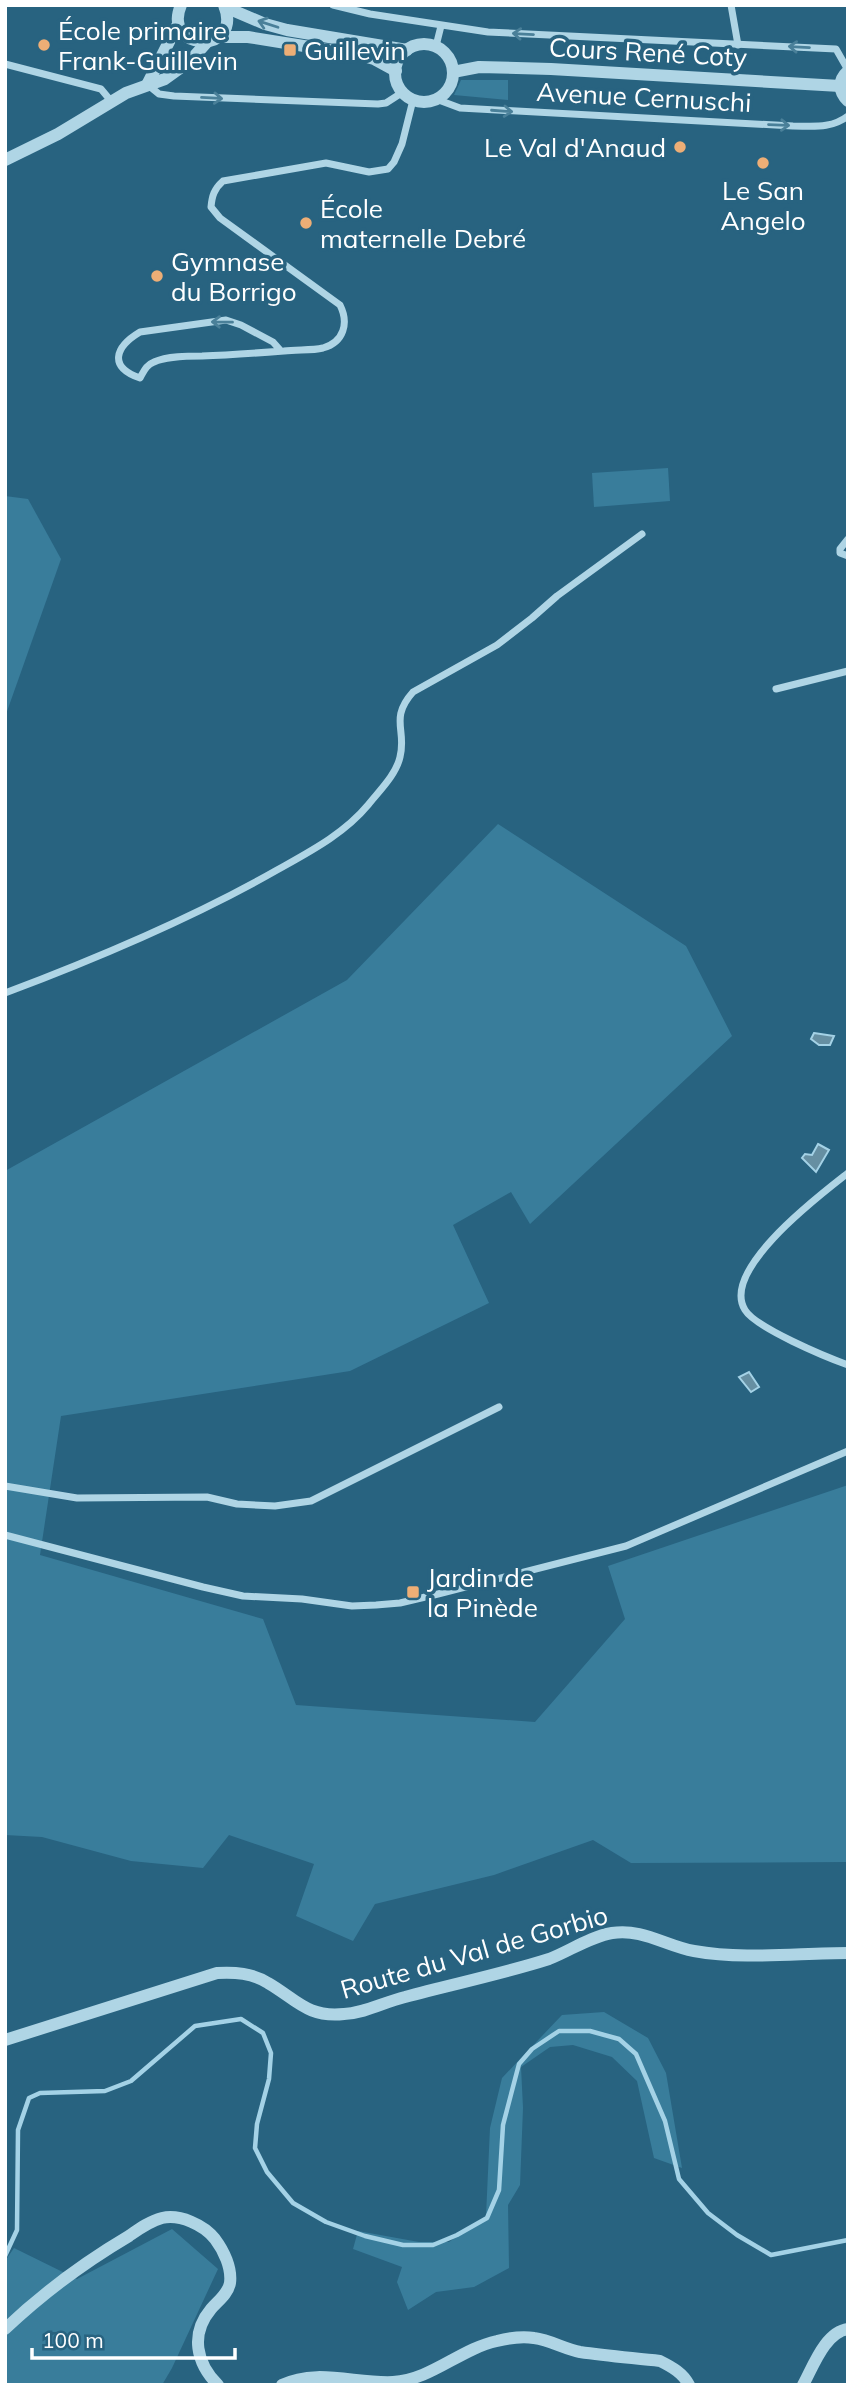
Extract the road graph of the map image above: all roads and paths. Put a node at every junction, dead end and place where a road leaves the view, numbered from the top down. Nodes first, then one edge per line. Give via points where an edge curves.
1 (181, 5) edge
2 (333, 5) edge
3 (731, 5) edge
4 (224, 6) edge
5 (178, 24) junction
6 (441, 26) junction
7 (213, 40) junction
8 (738, 45) junction
9 (436, 47) junction
10 (407, 50) junction
11 (5, 64) edge
12 (396, 71) junction
13 (848, 71) edge
14 (453, 72) junction
15 (147, 85) junction
16 (840, 86) junction
17 (408, 96) junction
18 (436, 99) junction
19 (111, 101) junction
20 (848, 101) edge
21 (848, 116) edge
22 (5, 160) edge
23 (281, 351) junction
24 (642, 534) dead end
25 (848, 539) edge
26 (848, 555) edge
27 (848, 671) edge
28 (776, 689) dead end
29 (5, 993) edge
30 (848, 1173) edge
31 (848, 1365) edge
32 (499, 1407) dead end
33 (848, 1451) edge
34 (5, 1486) edge
35 (5, 1535) edge
36 (848, 1953) edge
37 (5, 2040) edge
38 (5, 2329) edge
39 (848, 2329) edge
40 (218, 2385) edge
41 (282, 2385) edge
42 (689, 2385) edge
43 (803, 2385) edge

1 - 5 street
2 - 6 street
3 - 8 street
4 - 7 street via 227,20 223,32
10 -> 4 street via 287,30
5 - 7 street via 186,37 200,43
5 - 15 street
8 -> 6 street
6 - 9 street
7 - 12 street via 248,37 360,55
7 - 15 street via 165,79
13 -> 8 street via 836,49
9 - 10 street via 426,44
9 - 14 street via 448,57
10 - 12 street
11 - 19 street via 101,89
12 - 17 street via 398,86
13 - 16 street
14 - 16 street, Cours René Coty via 479,67 551,69
14 - 18 street via 445,93
15 -> 17 street via 159,94 174,96 378,104
15 - 19 street
16 - 20 street
17 - 18 street via 428,102
17 - 23 street via 402,144 388,169 369,172 326,163 223,181 215,188 211,207 220,218 328,295 345,316 343,332 324,348
18 -> 21 street, Avenue Cernuschi via 460,108 793,126 830,126
19 - 22 street
23 -> 23 street via 273,342 226,320 140,332 119,352 119,364 126,373 140,378 155,361
24 - 29 street via 497,645 413,692 400,711 401,754 396,768 366,808 342,830 231,896
25 - 26 street via 840,549
27 - 28 street
30 - 31 street via 788,1223 747,1272 740,1296 757,1323
32 - 34 street via 311,1501 275,1506 207,1497 77,1498
33 - 35 street via 626,1546 400,1603 352,1606 243,1596
36 - 37 street, Route du Val de Gorbio via 693,1951 638,1933 615,1933 550,1958 343,2015 297,2005 253,1976 217,1973
38 - 40 street via 105,2250 148,2224 163,2218 181,2219 212,2235 228,2267 230,2284 203,2320 197,2336 198,2354
39 - 43 street via 828,2340
41 - 42 street via 311,2376 393,2382 413,2379 459,2355 516,2338 535,2338 578,2352 660,2361

